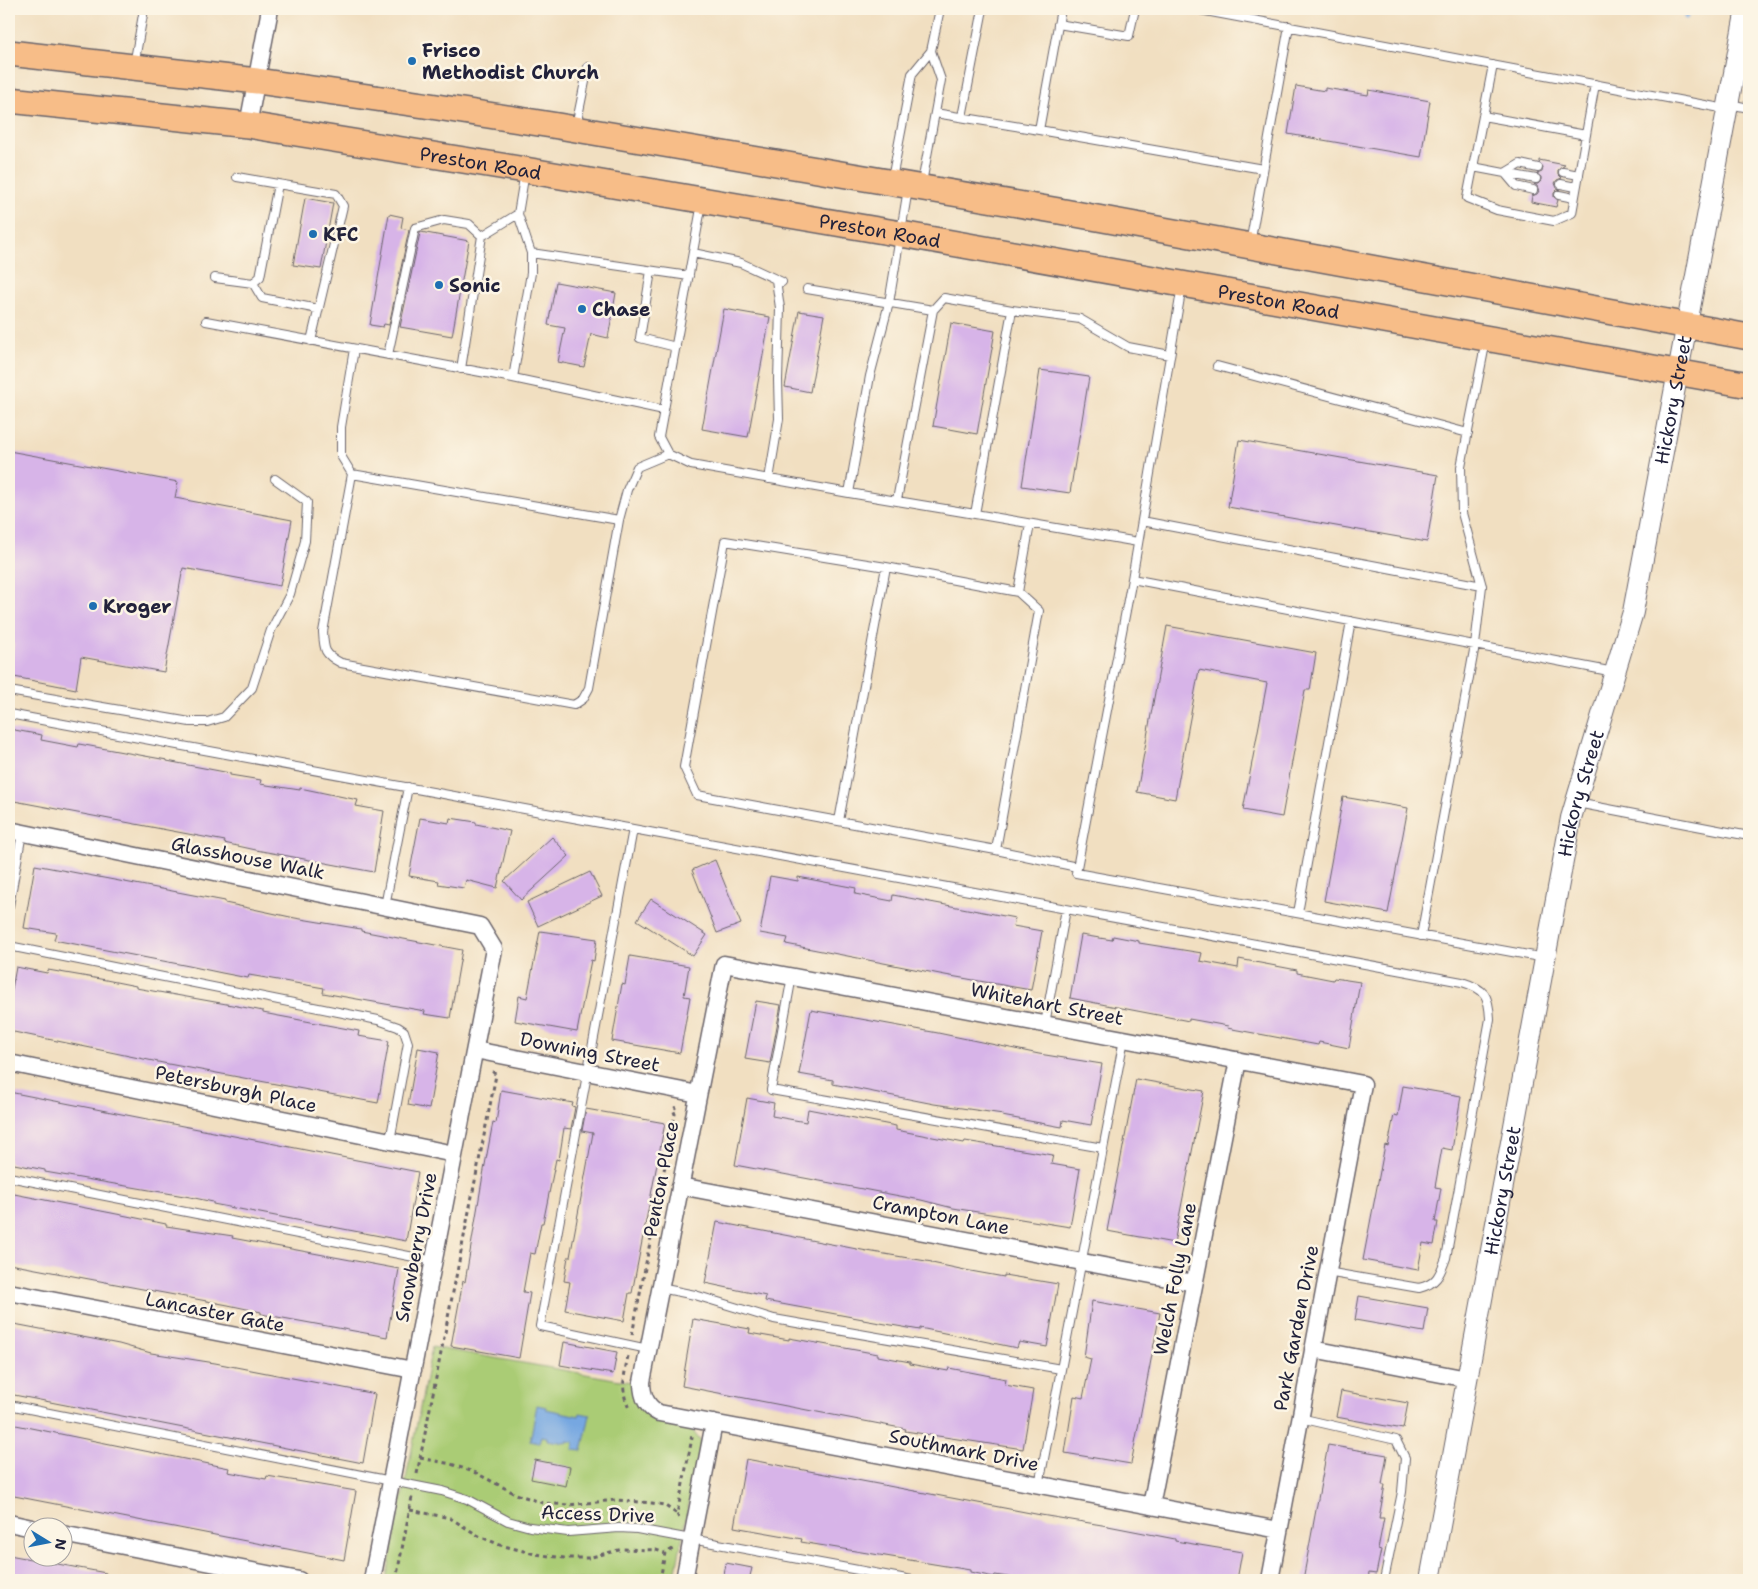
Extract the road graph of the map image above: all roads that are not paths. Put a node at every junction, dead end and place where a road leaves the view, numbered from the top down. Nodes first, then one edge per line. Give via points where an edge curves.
1 (144, 9) edge
2 (270, 9) edge
3 (940, 9) edge
4 (983, 9) edge
5 (1061, 9) edge
6 (1135, 9) edge
7 (1195, 9) edge
8 (1746, 9) edge
9 (1058, 24) junction
10 (1289, 26) junction
11 (931, 51) junction
12 (9, 53) edge
13 (1493, 65) junction
14 (133, 66) junction
15 (588, 67) dead end
16 (257, 81) junction
17 (1595, 84) junction
18 (9, 100) edge
19 (1729, 107) junction
20 (1749, 108) edge
21 (935, 113) junction
22 (1483, 116) junction
23 (962, 117) junction
24 (248, 125) junction
25 (576, 129) junction
26 (1039, 130) junction
27 (1586, 135) junction
28 (1473, 167) junction
29 (1538, 168) dead end
30 (1263, 169) junction
31 (525, 170) junction
32 (1505, 172) junction
33 (1563, 172) dead end
34 (1579, 175) junction
35 (237, 177) dead end
36 (1536, 179) dead end
37 (278, 184) junction
38 (1561, 184) dead end
39 (907, 187) junction
40 (1576, 187) junction
41 (1533, 190) dead end
42 (1559, 195) dead end
43 (1574, 198) junction
44 (703, 200) junction
45 (518, 214) junction
46 (901, 234) junction
47 (482, 236) junction
48 (1250, 246) junction
49 (693, 253) junction
50 (531, 254) junction
51 (651, 271) junction
52 (689, 276) junction
53 (215, 278) dead end
54 (253, 283) junction
55 (1182, 284) junction
56 (807, 289) dead end
57 (889, 303) junction
58 (318, 309) junction
59 (933, 310) junction
60 (1012, 310) junction
61 (206, 321) dead end
62 (1687, 326) junction
63 (1486, 338) junction
64 (1749, 338) edge
65 (311, 341) junction
66 (676, 347) junction
67 (354, 349) junction
68 (388, 355) junction
69 (1170, 355) junction
70 (1217, 366) dead end
71 (462, 369) junction
72 (1679, 371) junction
73 (513, 378) junction
74 (1749, 385) edge
75 (664, 410) junction
76 (1468, 433) junction
77 (668, 454) junction
78 (352, 474) junction
79 (275, 479) dead end
80 (770, 479) junction
81 (849, 493) junction
82 (897, 500) junction
83 (975, 514) junction
84 (618, 520) junction
85 (1142, 521) junction
86 (1030, 524) junction
87 (1138, 542) junction
88 (886, 568) junction
89 (1132, 579) junction
90 (1482, 586) junction
91 (1018, 592) junction
92 (1351, 621) junction
93 (1476, 645) junction
94 (1614, 672) junction
95 (9, 691) edge
96 (9, 714) edge
97 (408, 788) junction
98 (1575, 803) junction
99 (839, 821) junction
100 (633, 829) junction
101 (16, 832) edge
102 (1749, 836) edge
103 (996, 850) junction
104 (1078, 867) junction
105 (9, 906) edge
106 (385, 906) junction
107 (1066, 909) junction
108 (1298, 913) junction
109 (480, 926) joint
110 (1421, 936) junction
111 (9, 946) edge
112 (1545, 958) junction
113 (724, 964) joint
114 (792, 976) junction
115 (1045, 1024) junction
116 (1124, 1039) junction
117 (475, 1050) junction
118 (1238, 1060) junction
119 (9, 1063) edge
120 (588, 1072) junction
121 (1363, 1084) joint
122 (698, 1094) junction
123 (390, 1141) junction
124 (1103, 1148) junction
125 (454, 1154) junction
126 (9, 1177) edge
127 (680, 1186) junction
128 (434, 1261) junction
129 (1081, 1262) junction
130 (1327, 1272) junction
131 (1194, 1283) junction
132 (660, 1288) junction
133 (9, 1292) edge
134 (648, 1349) junction
135 (1313, 1349) junction
136 (1061, 1369) junction
137 (413, 1370) junction
138 (1467, 1379) junction
139 (646, 1401) joint
140 (9, 1405) edge
141 (1300, 1418) junction
142 (714, 1423) junction
143 (391, 1482) junction
144 (1039, 1485) junction
145 (1151, 1506) junction
146 (9, 1523) edge
147 (22, 1526) edge
148 (1279, 1530) junction
149 (72, 1536) edge
150 (692, 1538) junction
151 (299, 1580) edge
152 (372, 1580) edge
153 (684, 1580) edge
154 (912, 1580) edge
155 (1270, 1580) edge
156 (1384, 1580) edge
157 (1430, 1580) edge

1 - 14 lane
2 - 16 street
3 - 11 lane
4 - 23 lane
5 - 9 lane
6 - 9 lane via 1129,36
7 - 10 lane
8 - 19 street, Hickory Street
9 - 26 lane
10 - 13 lane
10 - 30 lane
11 - 21 lane via 941,80
11 - 39 lane via 912,74
12 - 14 main road
13 - 17 lane
13 - 22 lane
14 - 16 main road
15 - 25 lane
16 - 24 street
16 - 25 main road
17 - 19 lane
17 - 27 lane
18 - 24 main road, Preston Road
19 - 20 lane
19 - 62 street, Hickory Street
21 - 23 lane
21 - 39 lane
22 - 27 lane
22 - 28 lane
23 - 26 lane
24 - 31 main road, Preston Road
25 - 39 main road
26 - 30 lane
27 - 34 lane
28 - 32 lane
28 - 43 lane via 1467,198 1497,210 1554,222 1572,213
29 - 32 lane via 1520,164
30 - 48 lane
31 - 44 main road, Preston Road
31 - 45 lane
32 - 36 lane
32 - 41 lane via 1516,186
33 - 34 lane
34 - 40 lane
35 - 37 lane
37 - 54 lane via 260,276
37 - 58 lane via 336,194 343,206
38 - 40 lane
39 - 46 lane
39 - 48 main road
40 - 43 lane
42 - 43 lane
44 - 46 main road, Preston Road
44 - 49 lane
45 - 47 lane
45 - 50 lane
46 - 55 main road, Preston Road
46 - 57 lane
47 - 68 lane via 468,224 444,220 415,228
47 - 71 lane
48 - 62 main road
49 - 52 lane
49 - 80 lane via 741,263 779,281 779,419
50 - 51 lane
50 - 73 lane via 531,273
51 - 52 lane
51 - 66 lane via 640,338
52 - 66 lane
53 - 54 lane
54 - 58 lane via 262,298
55 - 63 main road, Preston Road
55 - 69 lane
56 - 57 lane
57 - 59 lane
57 - 81 lane via 870,376
58 - 65 lane
59 - 60 lane via 944,298
59 - 82 lane
60 - 69 lane via 1080,319 1128,347
60 - 83 lane
61 - 65 lane
62 - 64 main road
62 - 72 street, Hickory Street
63 - 72 main road, Preston Road
63 - 76 lane
65 - 67 lane
66 - 75 lane
67 - 68 lane
67 - 78 lane via 341,427 341,456
68 - 71 lane
69 - 85 lane
70 - 76 lane
71 - 73 lane
72 - 74 main road, Preston Road
72 - 94 street, Hickory Street via 1633,612
73 - 75 lane
75 - 77 lane via 659,437
76 - 90 lane via 1461,467 1462,513
77 - 80 lane via 691,465
77 - 84 lane via 638,467
78 - 84 lane
78 - 84 lane via 323,632 324,650 341,664 574,705 583,699 589,688
79 - 95 lane via 306,502 305,540 290,594 271,630 252,688 224,717 190,722
80 - 81 lane
81 - 82 lane
82 - 83 lane
83 - 86 lane
85 - 87 lane
85 - 90 lane
86 - 87 lane
86 - 91 lane
87 - 89 lane
88 - 91 lane
88 - 99 lane
88 - 99 lane via 726,541 684,767 697,795
89 - 92 lane
89 - 104 lane
90 - 93 lane
91 - 103 lane via 1039,611
92 - 93 lane
92 - 108 lane
93 - 94 lane
93 - 110 lane
94 - 98 street, Hickory Street
96 - 97 lane
97 - 100 lane
97 - 106 lane
98 - 102 lane
98 - 112 street, Hickory Street
99 - 103 lane
100 - 107 lane
100 - 120 lane
101 - 105 lane
101 - 106 street, Glasshouse Walk
103 - 104 lane
104 - 108 lane via 1076,873
106 - 109 street, Glasshouse Walk
107 - 115 lane
107 - 130 lane via 1462,982 1485,992 1490,1019 1446,1258 1438,1277 1427,1286 1418,1288
108 - 110 lane
109 - 117 street, Snowberry Drive via 494,949
110 - 112 lane
111 - 123 lane via 369,1018 398,1027 404,1031 408,1043
112 - 138 street, Hickory Street
113 - 114 street, Whitehart Street
113 - 122 street, Penton Place
114 - 115 street, Whitehart Street
114 - 124 lane via 770,1090
115 - 116 street, Whitehart Street
116 - 118 street, Whitehart Street
116 - 124 lane
117 - 120 street, Downing Street
117 - 125 street, Snowberry Drive
118 - 121 street, Whitehart Street
118 - 131 street, Welch Folly Lane
119 - 123 street, Petersburgh Place
120 - 122 street, Downing Street
120 - 134 lane via 540,1326
121 - 130 street, Park Garden Drive
122 - 127 street, Penton Place
123 - 125 street, Petersburgh Place
124 - 129 lane
125 - 128 street, Snowberry Drive
126 - 128 lane
127 - 129 street, Crampton Lane
127 - 132 street, Penton Place
128 - 137 street, Snowberry Drive
129 - 131 street, Crampton Lane
129 - 136 lane
130 - 135 street, Park Garden Drive
131 - 145 street, Welch Folly Lane
132 - 134 street, Penton Place
132 - 136 lane via 774,1319
133 - 137 street, Lancaster Gate
134 - 139 street, Penton Place via 642,1382
135 - 138 street
135 - 141 street, Park Garden Drive
136 - 144 lane
137 - 143 street, Snowberry Drive
138 - 157 street, Hickory Street
139 - 142 street, Southmark Drive via 659,1413
140 - 143 lane, Access Drive
141 - 148 street, Park Garden Drive
141 - 156 lane via 1396,1440 1405,1458 1402,1492
142 - 144 street, Southmark Drive
142 - 150 street
143 - 150 lane, Access Drive via 455,1495 508,1521 544,1530 568,1532 619,1528
143 - 152 street, Snowberry Drive
144 - 145 street, Southmark Drive
145 - 148 street, Southmark Drive
146 - 147 street
148 - 155 street, Park Garden Drive
149 - 151 street
150 - 153 street
150 - 154 lane, Access Drive

